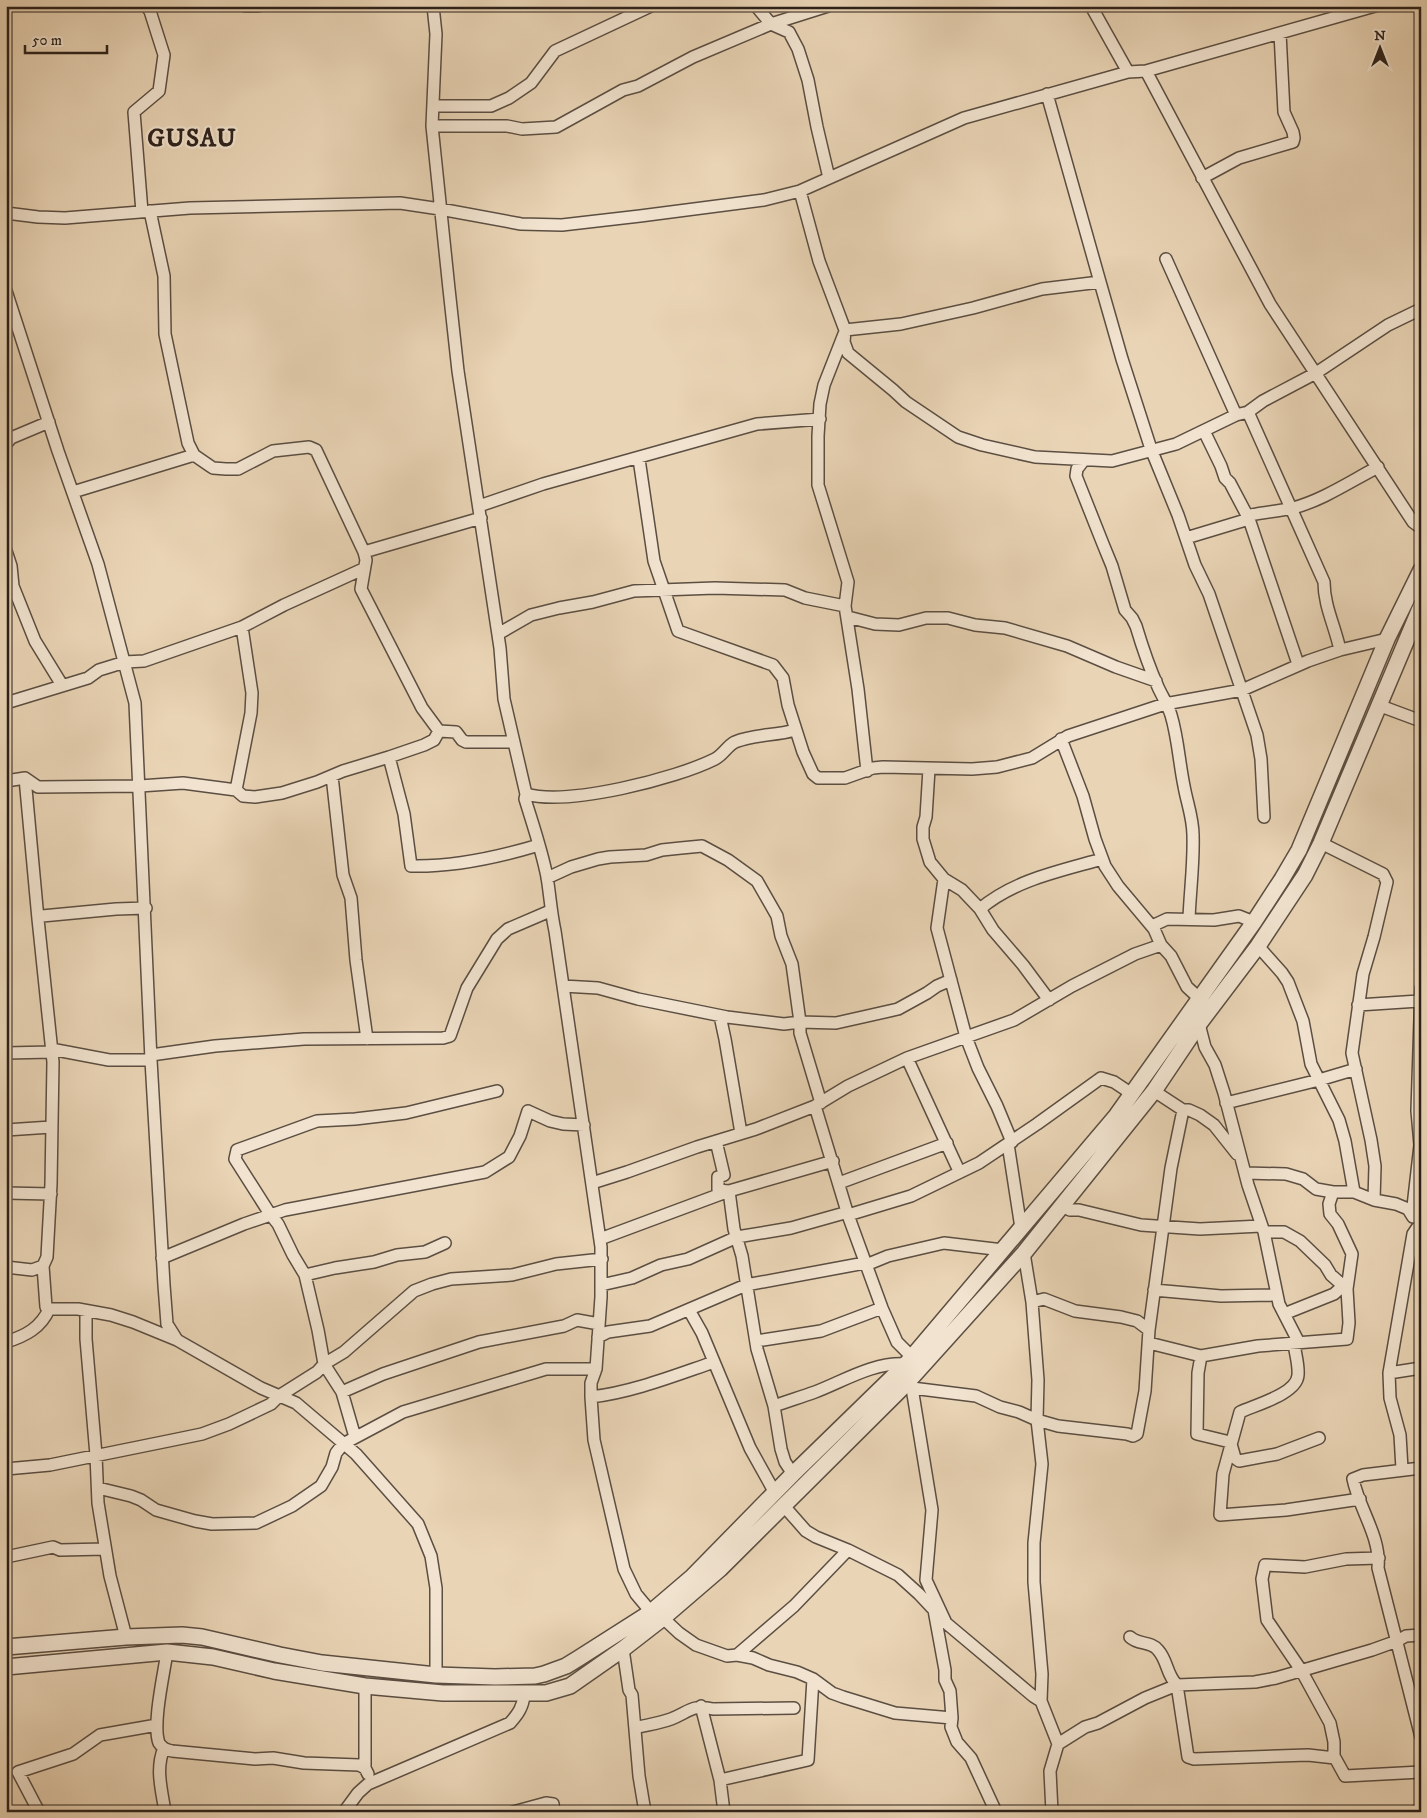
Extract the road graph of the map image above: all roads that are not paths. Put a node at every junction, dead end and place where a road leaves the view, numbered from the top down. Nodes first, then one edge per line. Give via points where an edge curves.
1 (146, 6) edge
2 (245, 6) edge
3 (258, 6) edge
4 (433, 6) edge
5 (651, 6) edge
6 (756, 6) edge
7 (828, 6) edge
8 (1091, 6) edge
9 (1375, 6) edge
10 (802, 10) edge
11 (771, 24) junction
12 (1280, 33) junction
13 (1146, 71) junction
14 (1128, 72) junction
15 (1047, 94) junction
16 (433, 106) junction
17 (432, 126) junction
18 (829, 178) junction
19 (1202, 178) junction
20 (800, 191) junction
21 (440, 209) junction
22 (146, 212) junction
23 (6, 213) edge
24 (1166, 260) dead end
25 (1100, 282) junction
26 (6, 291) edge
27 (1421, 309) edge
28 (845, 330) junction
29 (1316, 373) junction
30 (1248, 412) junction
31 (1236, 415) junction
32 (820, 419) junction
33 (49, 422) junction
34 (1204, 431) junction
35 (6, 444) edge
36 (1152, 449) junction
37 (194, 455) junction
38 (639, 458) junction
39 (1084, 460) junction
40 (1378, 467) junction
41 (73, 492) junction
42 (479, 506) junction
43 (1291, 508) junction
44 (481, 518) junction
45 (1249, 519) junction
46 (1421, 528) edge
47 (1186, 538) junction
48 (6, 551) edge
49 (364, 552) junction
50 (364, 570) junction
51 (1421, 570) edge
52 (663, 590) junction
53 (1421, 606) edge
54 (846, 611) junction
55 (242, 628) junction
56 (498, 634) junction
57 (1387, 639) junction
58 (1340, 650) junction
59 (125, 662) junction
60 (1298, 664) junction
61 (1156, 681) junction
62 (62, 685) junction
63 (1242, 690) junction
64 (6, 703) edge
65 (1165, 704) junction
66 (1378, 705) junction
67 (1421, 721) edge
68 (795, 730) junction
69 (439, 731) junction
70 (1061, 739) junction
71 (514, 742) junction
72 (389, 757) junction
73 (929, 769) junction
74 (867, 771) junction
75 (332, 776) junction
76 (25, 778) junction
77 (6, 781) edge
78 (140, 786) junction
79 (236, 790) junction
80 (526, 794) junction
81 (1264, 817) dead end
82 (1321, 843) junction
83 (540, 845) junction
84 (1102, 859) junction
85 (547, 878) junction
86 (944, 879) junction
87 (146, 908) junction
88 (980, 909) junction
89 (550, 911) junction
90 (38, 919) junction
91 (1188, 919) junction
92 (1254, 922) junction
93 (1152, 926) junction
94 (1161, 945) junction
95 (1258, 946) junction
96 (951, 980) junction
97 (563, 986) junction
98 (1421, 988) edge
99 (1200, 999) junction
100 (1049, 1000) junction
101 (1419, 1000) junction
102 (1358, 1005) junction
103 (720, 1016) junction
104 (800, 1022) junction
105 (1199, 1024) junction
106 (966, 1037) junction
107 (367, 1038) junction
108 (51, 1050) junction
109 (6, 1053) edge
110 (151, 1058) junction
111 (907, 1058) junction
112 (1356, 1069) junction
113 (1319, 1080) junction
114 (496, 1091) dead end
115 (1154, 1091) junction
116 (1132, 1094) junction
117 (1226, 1103) junction
118 (818, 1104) junction
119 (1183, 1110) junction
120 (584, 1125) junction
121 (50, 1127) junction
122 (6, 1130) edge
123 (741, 1133) junction
124 (716, 1141) junction
125 (947, 1143) junction
126 (1010, 1143) junction
127 (1241, 1160) junction
128 (833, 1161) junction
129 (959, 1171) junction
130 (1246, 1173) junction
131 (592, 1183) junction
132 (839, 1183) junction
133 (728, 1191) junction
134 (1333, 1192) junction
135 (1354, 1192) junction
136 (6, 1193) edge
137 (50, 1194) junction
138 (1374, 1200) junction
139 (1062, 1206) junction
140 (270, 1214) junction
141 (848, 1214) junction
142 (1412, 1215) junction
143 (1163, 1226) junction
144 (1020, 1228) junction
145 (1419, 1228) edge
146 (1262, 1229) junction
147 (738, 1237) junction
148 (600, 1239) junction
149 (446, 1243) dead end
150 (1003, 1250) junction
151 (1024, 1253) junction
152 (162, 1258) junction
153 (602, 1259) junction
154 (866, 1264) junction
155 (43, 1266) junction
156 (6, 1267) edge
157 (305, 1275) junction
158 (601, 1285) junction
159 (746, 1285) junction
160 (1346, 1287) junction
161 (1154, 1290) junction
162 (1276, 1295) junction
163 (1032, 1302) junction
164 (882, 1308) junction
165 (49, 1309) junction
166 (689, 1310) junction
167 (86, 1311) junction
168 (1284, 1314) junction
169 (599, 1324) junction
170 (1149, 1330) junction
171 (598, 1337) junction
172 (177, 1340) junction
173 (756, 1341) junction
174 (6, 1342) edge
175 (1149, 1343) junction
176 (1294, 1343) junction
177 (1201, 1356) junction
178 (909, 1361) junction
179 (714, 1362) junction
180 (324, 1364) junction
181 (1421, 1368) edge
182 (596, 1369) junction
183 (1389, 1373) junction
184 (908, 1386) junction
185 (342, 1392) junction
186 (279, 1396) junction
187 (591, 1397) junction
188 (774, 1406) junction
189 (1037, 1420) junction
190 (355, 1437) junction
191 (1320, 1438) dead end
192 (1230, 1442) junction
193 (343, 1444) junction
194 (96, 1456) junction
195 (1421, 1468) edge
196 (6, 1469) edge
197 (1402, 1469) junction
198 (793, 1474) junction
199 (98, 1488) junction
200 (779, 1499) junction
201 (1360, 1499) junction
202 (105, 1549) junction
203 (848, 1550) junction
204 (6, 1557) edge
205 (1379, 1558) junction
206 (937, 1611) junction
207 (657, 1615) junction
208 (1421, 1635) edge
209 (126, 1637) junction
210 (1130, 1637) dead end
211 (1398, 1641) junction
212 (6, 1647) edge
213 (623, 1649) junction
214 (167, 1652) junction
215 (737, 1655) junction
216 (6, 1667) edge
217 (1301, 1670) junction
218 (436, 1675) junction
219 (813, 1679) junction
220 (1177, 1685) junction
221 (365, 1686) junction
222 (524, 1694) junction
223 (1041, 1702) junction
224 (701, 1706) junction
225 (794, 1708) dead end
226 (952, 1718) junction
227 (157, 1725) junction
228 (635, 1728) junction
229 (1421, 1737) edge
230 (1058, 1744) junction
231 (164, 1748) junction
232 (1335, 1758) junction
233 (364, 1768) junction
234 (1421, 1772) edge
235 (720, 1780) junction
236 (372, 1782) junction
237 (1421, 1808) edge
238 (39, 1812) edge
239 (165, 1812) edge
240 (344, 1812) edge
241 (513, 1812) edge
242 (554, 1812) edge
243 (645, 1812) edge
244 (724, 1812) edge
245 (996, 1812) edge
246 (1052, 1812) edge
247 (1416, 1812) edge

1 - 22 street via 164,55 159,91 134,112
2 - 3 street
4 - 16 street via 436,34
5 - 16 street via 555,51 530,83 500,103 491,106
6 - 11 street
7 - 10 street
8 - 14 street
9 - 12 street
10 - 11 street
11 - 17 street via 692,57 556,127
11 - 18 street via 789,32 802,61
12 - 13 street
12 - 19 street via 1284,112 1293,132 1293,142 1239,158
13 - 14 street
13 - 19 street
14 - 15 street
15 - 18 street via 964,118
15 - 25 street
16 - 17 street
17 - 21 street
18 - 20 street
19 - 29 street via 1270,304
20 - 21 street via 764,200 562,226 521,224
20 - 28 street via 819,261
21 - 22 street via 400,203
21 - 42 street via 458,371
22 - 23 street via 65,218
22 - 37 street via 164,276 165,334 188,443
24 - 31 street
25 - 28 street via 1042,289 901,324
25 - 36 street
26 - 33 street
27 - 29 street via 1388,324
28 - 32 street via 824,385
28 - 39 street via 844,342 848,353 906,402 958,437 1036,457
29 - 30 street
29 - 40 street
30 - 31 street
30 - 43 street
31 - 34 street
32 - 38 street via 757,424
32 - 54 street via 818,485 848,582
33 - 35 street via 11,438
33 - 41 street
34 - 36 street via 1176,444
34 - 45 street via 1225,478
36 - 39 street via 1112,461
36 - 47 street
37 - 41 street
37 - 49 street via 214,468 238,469 273,451 309,447 316,450
38 - 42 street
38 - 52 street via 654,560
39 - 61 street via 1077,469 1079,487 1108,553 1125,610 1132,618
40 - 43 street via 1332,493
40 - 46 street via 1413,522
41 - 59 street via 98,564
42 - 44 street
43 - 45 street via 1251,515
43 - 58 street via 1324,582 1329,616
44 - 49 street
44 - 56 street
45 - 47 street
45 - 60 street
47 - 63 street
48 - 62 street via 14,586 35,641
49 - 50 street
50 - 55 street via 284,605
50 - 69 street via 361,589 422,708
51 - 57 street
52 - 54 street via 785,590
52 - 56 street via 634,591 531,615
52 - 68 street via 678,631 773,665 783,678
53 - 66 street
54 - 61 street via 875,624 948,618 1006,628 1067,646
54 - 74 street
55 - 59 street via 144,660
55 - 79 street via 252,693
56 - 71 street via 504,700
57 - 58 street
57 - 92 street via 1299,850
58 - 60 street
59 - 62 street
59 - 78 street via 135,703
60 - 63 street
61 - 65 street
62 - 64 street
63 - 65 street
63 - 81 street via 1257,734
65 - 70 street
65 - 91 street via 1176,734 1193,833
66 - 67 street
66 - 82 street
68 - 74 street via 813,774 818,778 845,778
68 - 80 street via 740,741 729,746 717,758 662,778 584,795 538,797
69 - 71 street via 456,732 466,742
69 - 72 street via 434,740
70 - 73 street via 1032,758 997,767
70 - 84 street
71 - 80 street
72 - 75 street
72 - 83 street via 404,814 411,866 477,860
73 - 74 street via 873,768
73 - 86 street via 923,839 930,862
75 - 79 street via 282,793 255,797 243,796
75 - 107 street via 343,875 351,898
76 - 77 street
76 - 78 street via 38,787
76 - 90 street
78 - 79 street via 183,783
78 - 87 street
80 - 83 street
82 - 95 street via 1305,875
82 - 102 street via 1382,874 1387,882
83 - 85 street
84 - 88 street via 1031,880 1010,889
84 - 93 street via 1118,886
85 - 89 street
85 - 104 street via 598,859 681,848 702,846 728,860 756,881 776,916 792,964
86 - 88 street via 962,890
86 - 96 street via 937,928
87 - 90 street via 42,916
87 - 110 street
88 - 100 street
89 - 97 street
89 - 107 street via 508,929 497,938 467,988 450,1036
90 - 108 street
91 - 92 street via 1214,920 1239,916
91 - 93 street via 1167,919
92 - 99 street
93 - 94 street
94 - 99 street via 1171,956 1187,987
94 - 100 street via 1135,954
95 - 105 street
95 - 113 street via 1288,982 1303,1021 1311,1064
96 - 104 street via 898,1009 836,1023
96 - 106 street
97 - 103 street via 598,988
97 - 120 street
98 - 101 street
99 - 116 street
100 - 106 street via 1014,1020
101 - 102 street
101 - 142 street via 1416,1111 1420,1144
102 - 112 street via 1352,1053
103 - 104 street via 784,1024
103 - 123 street
104 - 118 street
105 - 115 street
105 - 117 street via 1204,1047 1215,1065
106 - 111 street
106 - 126 street via 1004,1121
107 - 110 street via 280,1040 215,1046
108 - 109 street
108 - 110 street via 109,1060
108 - 121 street
110 - 152 street
111 - 118 street
111 - 125 street
112 - 113 street
112 - 138 street via 1374,1157
113 - 117 street
113 - 135 street via 1339,1120
114 - 140 street via 406,1113 317,1121 237,1150 235,1159
115 - 119 street
115 - 139 street
116 - 126 street via 1101,1078
116 - 144 street via 1092,1146
117 - 127 street
118 - 123 street
118 - 128 street
119 - 127 street via 1200,1115 1214,1125
119 - 143 street via 1170,1168
120 - 131 street
120 - 140 street via 550,1121 528,1111 509,1157 485,1172
121 - 122 street
121 - 137 street
123 - 124 street
124 - 131 street
124 - 133 street via 724,1174 718,1176 718,1190
125 - 129 street
125 - 132 street
126 - 129 street via 979,1163
126 - 144 street
127 - 130 street
128 - 132 street
128 - 133 street
129 - 141 street via 911,1196
130 - 134 street via 1286,1174 1303,1179 1316,1189
130 - 146 street
131 - 148 street
132 - 141 street
133 - 147 street
133 - 148 street
134 - 135 street
134 - 160 street via 1330,1214 1352,1254
135 - 138 street
136 - 137 street
137 - 155 street via 47,1257
138 - 142 street via 1408,1208
139 - 143 street via 1140,1225
139 - 151 street
140 - 152 street
140 - 157 street
141 - 147 street
141 - 154 street
142 - 145 street
143 - 146 street
143 - 161 street
144 - 150 street
145 - 183 street via 1413,1234
146 - 160 street via 1284,1232 1300,1241
146 - 162 street
147 - 158 street via 688,1259
147 - 159 street
148 - 153 street
149 - 157 street via 425,1252
150 - 154 street via 944,1243
150 - 178 street
151 - 163 street
151 - 184 street
152 - 172 street via 167,1324
153 - 158 street
153 - 180 street via 556,1264 512,1275 451,1279 414,1291 344,1352
154 - 159 street
154 - 164 street
155 - 156 street via 32,1270
155 - 165 street via 46,1307
157 - 180 street
158 - 169 street
159 - 166 street
159 - 173 street
160 - 168 street
160 - 176 street via 1349,1311 1347,1339
161 - 162 street via 1221,1296
161 - 170 street
162 - 168 street
163 - 170 street via 1044,1299 1075,1310 1122,1317 1138,1321
163 - 189 street via 1038,1380
164 - 173 street via 821,1331
164 - 178 street
165 - 167 street
165 - 174 street via 38,1327
166 - 171 street via 650,1326 608,1332
166 - 179 street
167 - 172 street via 133,1322
167 - 194 street
168 - 176 street via 1297,1339
169 - 171 street
169 - 185 street via 577,1320 564,1326 479,1342 383,1374
170 - 175 street
171 - 182 street
172 - 186 street
173 - 188 street
175 - 177 street
175 - 189 street via 1137,1434 1058,1426
176 - 177 street
176 - 192 street via 1296,1382 1285,1393 1240,1412
177 - 192 street via 1197,1434
178 - 188 street via 874,1368
178 - 198 street
179 - 187 street via 651,1385
179 - 200 street via 750,1448
180 - 185 street
180 - 186 street
181 - 183 street
182 - 187 street
182 - 190 street via 532,1372 403,1412
183 - 197 street via 1390,1398 1400,1435
184 - 189 street via 976,1396
184 - 200 street
184 - 206 street via 932,1510 926,1580
185 - 190 street
186 - 193 street via 296,1403
186 - 194 street via 271,1404 202,1434
187 - 207 street via 594,1440 624,1569 636,1594
188 - 198 street via 781,1449
189 - 223 street via 1042,1474 1034,1543 1034,1582 1042,1674
190 - 193 street
191 - 192 street via 1277,1454 1239,1461
192 - 201 street via 1223,1474 1220,1515 1286,1510
193 - 199 street via 321,1486 292,1506 256,1523 195,1521 156,1510 131,1496
193 - 218 street via 356,1454 418,1524 431,1556 436,1588
194 - 196 street
194 - 199 street
195 - 197 street
197 - 201 street via 1353,1479
198 - 200 street
199 - 202 street
200 - 203 street via 806,1531
200 - 207 street via 720,1569
201 - 205 street
202 - 204 street via 60,1550 53,1547
202 - 209 street
203 - 206 street via 898,1575
203 - 215 street via 794,1606
205 - 211 street via 1378,1568
205 - 217 street via 1346,1559 1305,1567 1265,1565 1262,1579 1267,1620
206 - 223 street via 946,1623
206 - 226 street
207 - 213 street
207 - 215 street via 696,1645 727,1656
207 - 218 street via 566,1666 544,1674 516,1677
208 - 211 street via 1406,1636
209 - 212 street
209 - 218 street via 202,1637 322,1663
210 - 220 street via 1154,1645 1166,1662 1170,1678
211 - 217 street
211 - 229 street
213 - 222 street via 570,1686 546,1694
213 - 228 street
214 - 216 street
214 - 221 street via 213,1657
214 - 227 street
215 - 219 street
217 - 220 street via 1255,1682
217 - 232 street via 1330,1723
219 - 226 street via 832,1693 895,1713
219 - 235 street via 808,1760
220 - 230 street via 1085,1727
220 - 232 street via 1188,1757 1308,1755
221 - 222 street via 443,1694
221 - 233 street
222 - 236 street via 519,1714 510,1723
223 - 230 street
224 - 225 street via 713,1709
224 - 228 street via 670,1719
224 - 235 street
226 - 245 street via 951,1727 957,1742 971,1758
227 - 231 street
227 - 238 street via 100,1735 73,1754 18,1772
228 - 243 street
230 - 246 street via 1050,1771
231 - 233 street via 304,1763 359,1764
231 - 239 street via 158,1767
232 - 234 street via 1345,1776
233 - 236 street
235 - 244 street
236 - 240 street via 358,1793
237 - 247 street
241 - 242 street via 546,1803 553,1804

